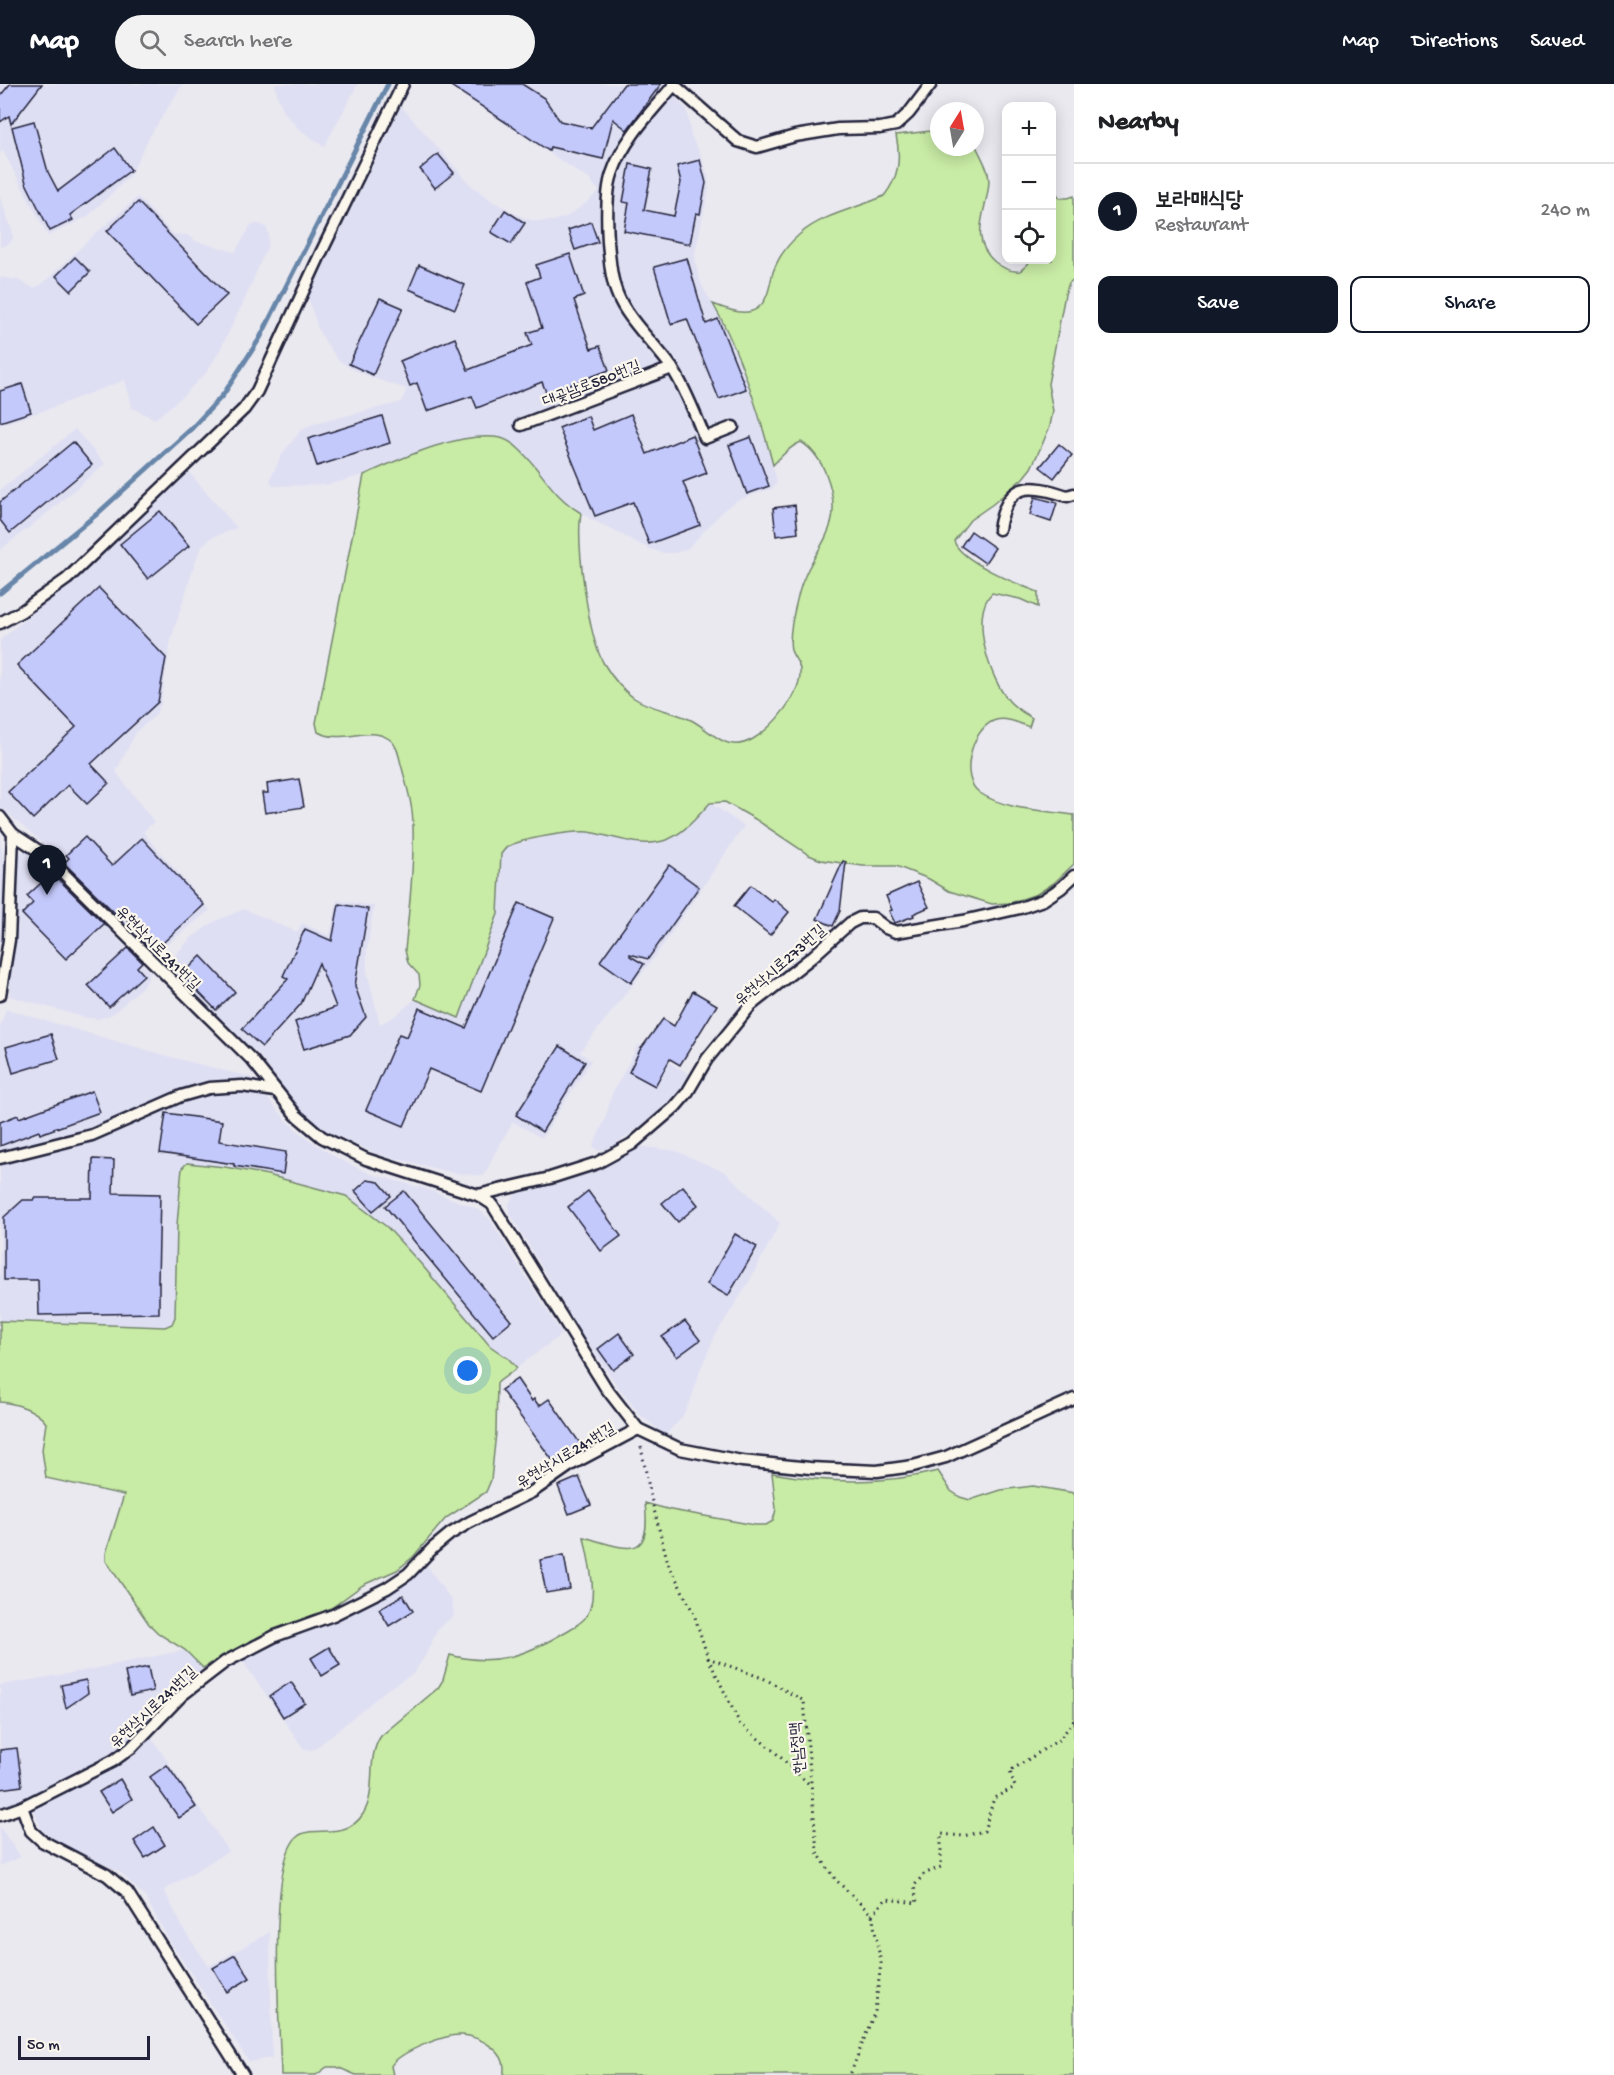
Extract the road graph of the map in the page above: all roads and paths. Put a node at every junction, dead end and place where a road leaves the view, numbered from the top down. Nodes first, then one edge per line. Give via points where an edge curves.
1 (403, 84) edge
2 (673, 84) edge
3 (931, 84) edge
4 (672, 368) junction
5 (521, 425) dead end
6 (733, 427) dead end
7 (1074, 494) edge
8 (999, 529) dead end
9 (0, 623) edge
10 (0, 817) edge
11 (12, 834) junction
12 (1074, 876) edge
13 (0, 995) edge
14 (276, 1091) junction
15 (0, 1158) edge
16 (478, 1195) junction
17 (1074, 1399) edge
18 (638, 1429) junction
19 (708, 1658) junction
20 (1074, 1720) edge
21 (811, 1786) junction
22 (22, 1807) junction
23 (0, 1815) edge
24 (872, 1915) junction
25 (243, 2075) edge
26 (850, 2075) edge

1 - 9 lane via 257,391 244,409 67,579
2 - 3 lane, 대곶남로580번길 via 738,141 757,147 795,136 896,124
2 - 4 lane, 대곶남로580번길 via 621,153 611,176 607,221 610,270 620,301
4 - 5 lane, 대곶남로580번길
4 - 6 lane, 대곶남로580번길 via 705,438
7 - 8 lane via 1067,496 1029,487 1012,496 1002,509
10 - 11 lane
11 - 13 lane via 9,940
11 - 14 lane, 유현삭시로241번길 via 45,855 252,1060
12 - 16 lane, 유현삭시로273번길 via 1043,900 963,921 896,932 873,918 850,923 751,1005 707,1059 687,1093 632,1144 597,1163
14 - 15 lane via 242,1086 209,1088 181,1096 92,1135
14 - 16 lane, 유현삭시로241번길 via 322,1137 366,1159
16 - 18 lane, 유현삭시로241번길 via 492,1204 606,1388
17 - 18 lane, 유현삭시로241번길 via 946,1457 877,1471 742,1461 680,1449
18 - 19 path via 668,1563 694,1614
18 - 22 lane, 유현삭시로241번길 via 572,1464 532,1492 450,1534 408,1574 387,1588 225,1662 182,1695 131,1748 113,1761
19 - 21 path via 740,1724
19 - 21 path, 한남정맥 via 765,1679 804,1701
20 - 24 path via 1060,1739 1010,1771 1015,1787 994,1798 984,1831 963,1836 941,1834 941,1867 924,1874 914,1886 917,1903 886,1899
21 - 24 path, 한남정맥 via 817,1852 835,1879
22 - 23 lane, 유현삭시로241번길
22 - 25 lane via 31,1831 42,1841 107,1875 127,1892
24 - 26 path via 881,1963 875,2012

